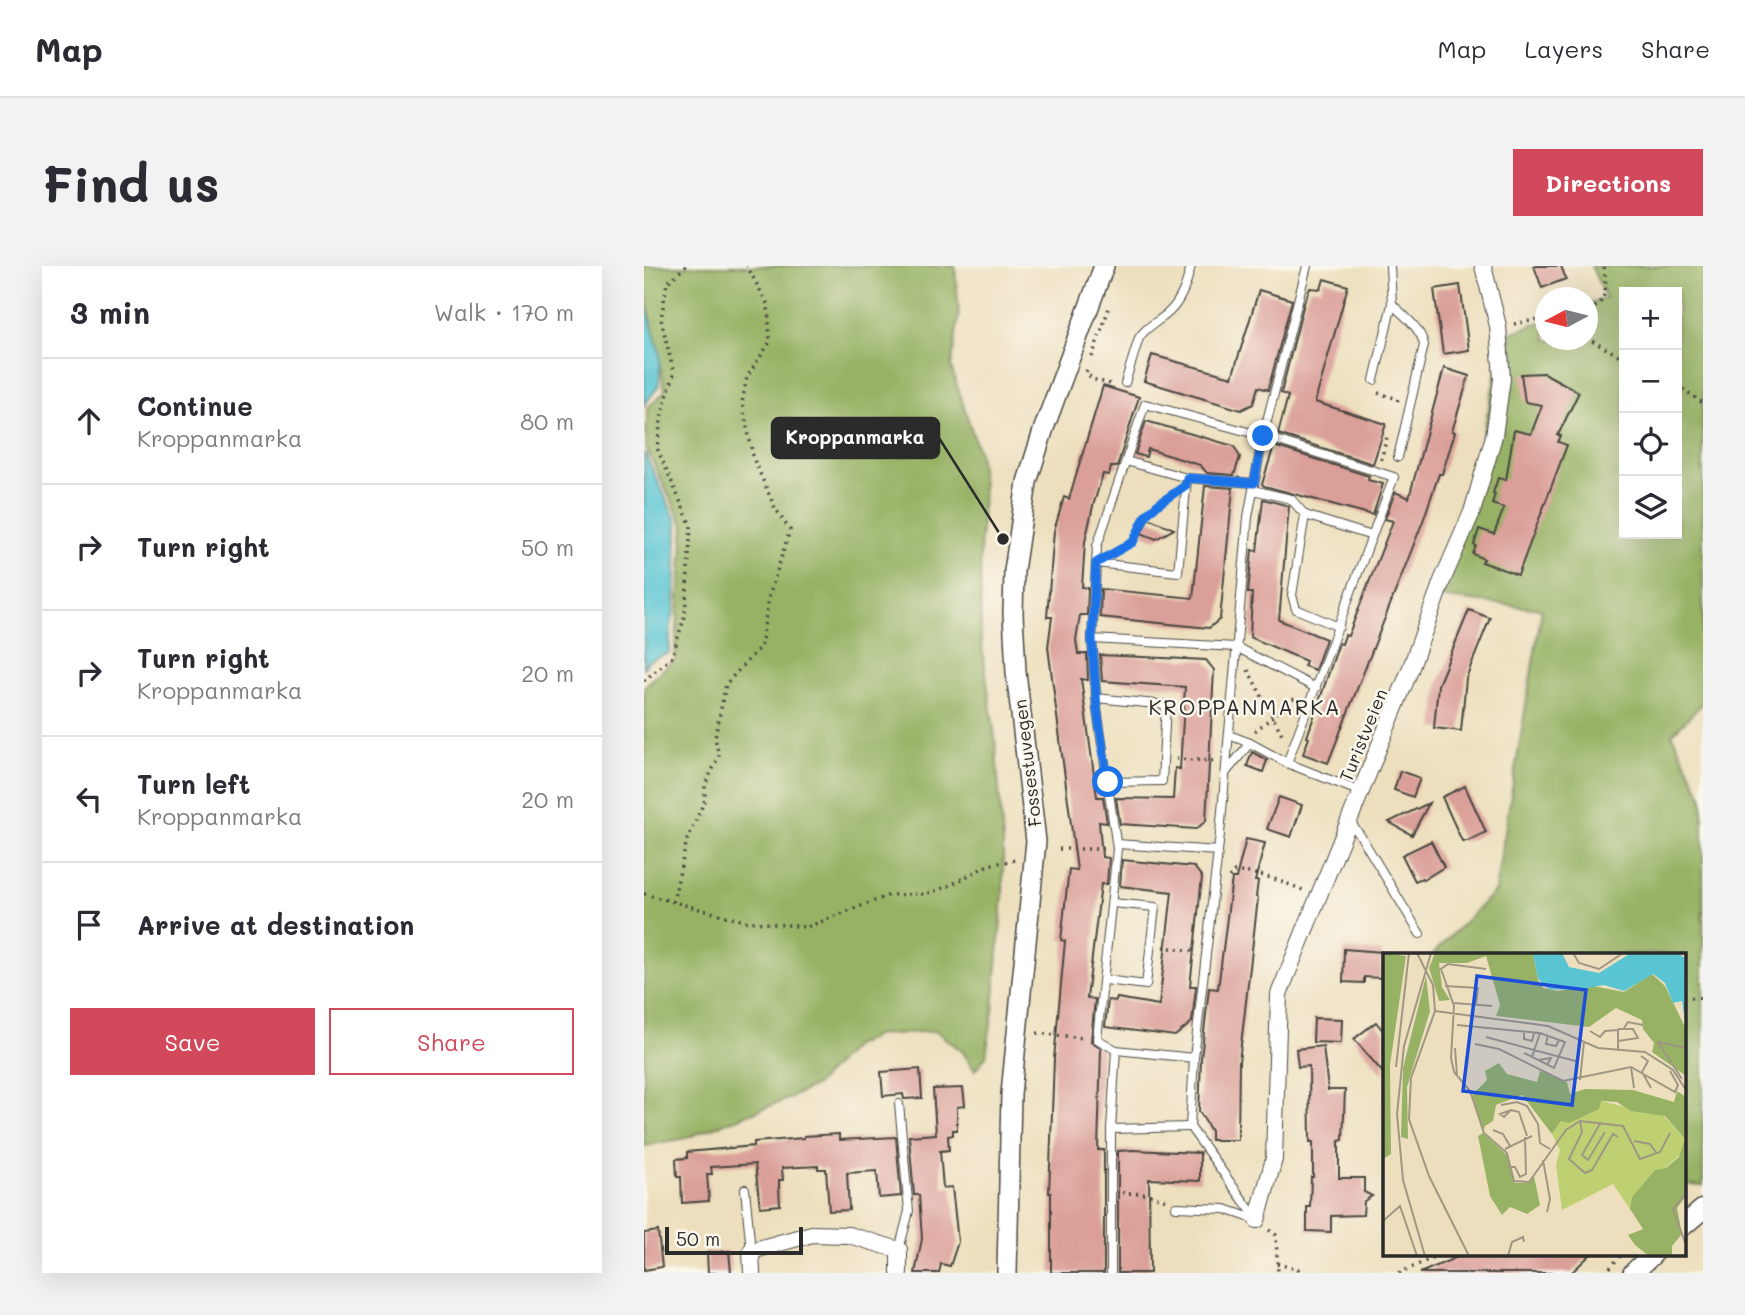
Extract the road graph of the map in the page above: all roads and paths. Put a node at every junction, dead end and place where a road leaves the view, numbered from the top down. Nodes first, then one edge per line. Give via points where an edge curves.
1 (686, 266) edge
2 (747, 266) edge
3 (1104, 266) edge
4 (1191, 266) edge
5 (1307, 266) edge
6 (1390, 266) edge
7 (1483, 266) edge
8 (1604, 266) edge
9 (1110, 301) dead end
10 (1392, 304) junction
11 (1598, 306) edge
12 (1535, 320) edge
13 (1498, 326) junction
14 (1598, 344) edge
15 (1619, 355) edge
16 (1374, 380) joint
17 (1125, 386) joint
18 (1682, 388) edge
19 (1703, 403) edge
20 (1394, 411) dead end
21 (1388, 435) dead end
22 (1263, 436) junction
23 (1398, 457) dead end
24 (1126, 461) junction
25 (1378, 472) junction
26 (1187, 482) junction
27 (1254, 486) junction
28 (1305, 515) junction
29 (1372, 536) junction
30 (1096, 563) junction
31 (1339, 627) junction
32 (1092, 639) junction
33 (1236, 647) junction
34 (644, 681) edge
35 (1313, 687) junction
36 (1096, 698) junction
37 (1272, 718) junction
38 (1229, 735) junction
39 (1247, 742) junction
40 (1291, 752) junction
41 (1163, 759) junction
42 (1227, 762) junction
43 (1287, 763) junction
44 (1226, 772) junction
45 (1108, 782) junction
46 (1361, 792) junction
47 (1349, 821) junction
48 (1117, 846) junction
49 (1015, 849) dead end
50 (1059, 849) dead end
51 (1218, 851) junction
52 (644, 894) edge
53 (1213, 895) junction
54 (1318, 897) junction
55 (673, 902) junction
56 (1112, 903) junction
57 (1420, 934) dead end
58 (1150, 945) junction
59 (1206, 952) junction
60 (1105, 980) junction
61 (1037, 1033) dead end
62 (1097, 1039) junction
63 (1116, 1050) junction
64 (1194, 1058) junction
65 (899, 1104) dead end
66 (1189, 1127) junction
67 (1111, 1129) junction
68 (745, 1189) dead end
69 (1111, 1193) junction
70 (1176, 1207) joint
71 (1703, 1209) edge
72 (1257, 1220) junction
73 (1686, 1223) edge
74 (899, 1250) junction
75 (751, 1251) junction
76 (1437, 1256) edge
77 (1620, 1256) edge
78 (1651, 1256) edge
79 (1277, 1264) junction
80 (752, 1273) edge
81 (899, 1273) edge
82 (1007, 1273) edge
83 (1111, 1273) edge
84 (1278, 1273) edge
85 (1300, 1273) edge
86 (1399, 1273) edge
87 (1605, 1273) edge
88 (1633, 1273) edge

1 - 34 path via 667,283 661,319 674,374 657,448 691,526 685,615 672,657
2 - 55 path via 768,305 770,342 747,377 743,403 754,460 790,530 769,596 761,646 726,684 715,738 719,756 687,840
3 - 82 street, Fossestuvegen via 1027,482 1014,571 1016,672 1036,841 1011,1094
4 - 17 lane via 1175,306 1139,338
5 - 22 lane
6 - 10 lane
7 - 13 street, Turistveien
8 - 11 path via 1605,298
9 - 17 path via 1086,372 1093,379
10 - 16 lane
10 - 23 lane via 1418,330 1424,345
12 - 13 path
13 - 46 street, Turistveien via 1502,379 1494,436 1472,512
14 - 15 path
16 - 20 path via 1373,391 1398,399
18 - 19 path
21 - 25 path
22 - 24 lane via 1145,404
22 - 25 lane
22 - 27 lane
24 - 26 lane
24 - 30 lane via 1097,545
25 - 29 lane via 1394,477
26 - 27 lane
26 - 30 path via 1146,515 1133,542
26 - 30 lane via 1178,572
27 - 28 lane via 1291,499
27 - 33 lane
28 - 29 lane
28 - 31 lane via 1292,595 1296,609
29 - 31 lane
30 - 32 lane
31 - 35 lane
32 - 33 lane
32 - 36 lane
33 - 35 lane
33 - 37 path
33 - 38 lane
35 - 37 path
35 - 40 lane
36 - 41 lane via 1166,705
36 - 45 lane
37 - 39 path
37 - 40 path
38 - 39 lane
38 - 42 lane
39 - 43 lane
39 - 44 lane
40 - 43 lane
41 - 42 path
41 - 45 lane via 1162,781
42 - 44 lane
43 - 46 lane
44 - 51 lane
45 - 48 lane
46 - 47 street, Turistveien
47 - 54 street, Turistveien
47 - 57 lane
48 - 50 path
48 - 51 lane
48 - 56 lane
49 - 55 path via 1016,860 988,865 947,887 923,894 890,895 807,927 744,921
51 - 53 lane
52 - 55 path
53 - 54 path via 1231,875 1241,872 1284,882
53 - 59 lane
54 - 72 street, Turistveien via 1279,994 1274,1159
56 - 58 lane via 1155,907
56 - 60 lane
58 - 59 path
58 - 60 lane via 1146,985
59 - 64 lane
60 - 62 lane
61 - 62 path
62 - 63 lane
63 - 64 lane
63 - 67 lane
64 - 66 lane
65 - 74 lane via 909,1211
66 - 67 lane
66 - 72 lane
67 - 69 lane
68 - 75 lane
69 - 70 path via 1148,1194
69 - 83 lane
70 - 72 lane via 1225,1209
71 - 73 street
72 - 79 path via 1276,1235
74 - 75 street via 849,1235 813,1234
74 - 81 street
75 - 80 street
76 - 86 path
77 - 87 path
78 - 88 street
79 - 84 path
79 - 85 path

